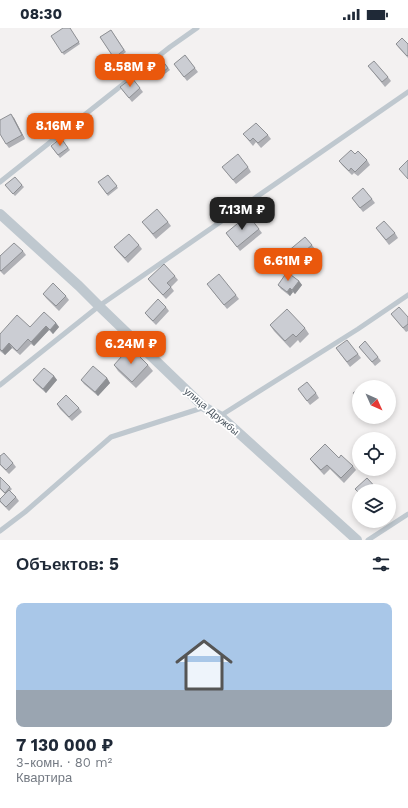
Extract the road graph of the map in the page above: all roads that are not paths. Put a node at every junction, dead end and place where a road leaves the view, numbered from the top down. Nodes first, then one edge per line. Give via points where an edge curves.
1 (197, 28) edge
2 (408, 92) edge
3 (0, 182) edge
4 (0, 214) edge
5 (408, 295) edge
6 (99, 306) junction
7 (0, 385) edge
8 (204, 407) junction
9 (220, 416) junction
10 (408, 514) edge
11 (0, 531) edge
12 (357, 540) edge
13 (368, 540) edge

1 - 3 lane
2 - 6 lane
4 - 6 street, улица Дружбы
5 - 9 lane
6 - 7 lane
6 - 8 street, улица Дружбы
8 - 9 lane
8 - 11 lane via 111,437
9 - 12 street, улица Дружбы
10 - 13 lane

